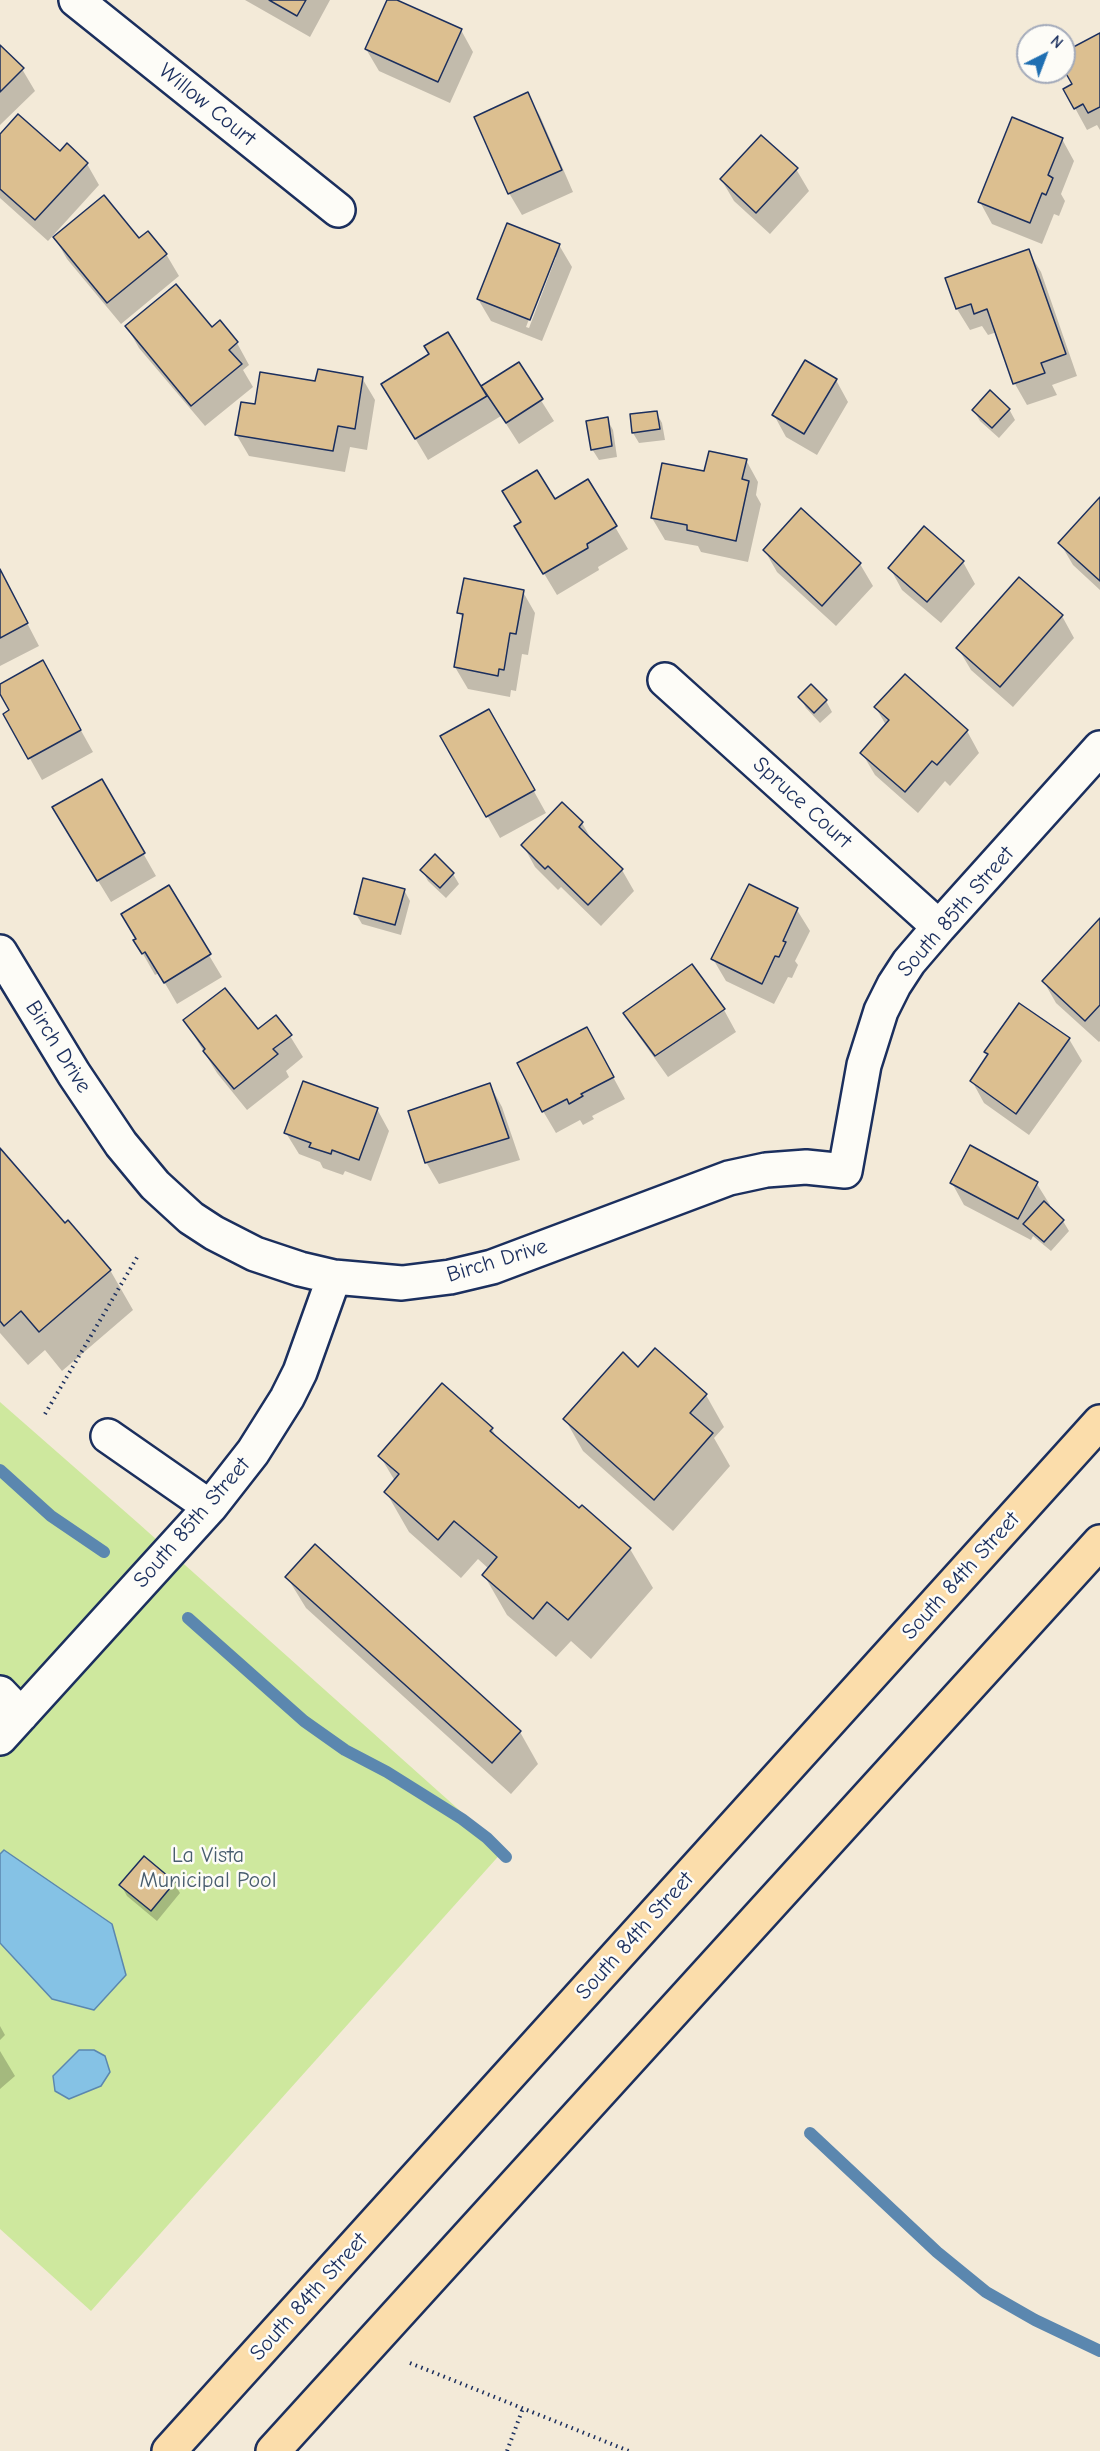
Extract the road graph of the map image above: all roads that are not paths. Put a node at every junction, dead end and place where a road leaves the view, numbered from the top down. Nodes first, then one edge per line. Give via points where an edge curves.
1 (76, 0) edge
2 (338, 210) dead end
3 (666, 680) dead end
4 (1100, 748) edge
5 (939, 927) junction
6 (0, 952) edge
7 (845, 1171) joint
8 (334, 1277) junction
9 (1100, 1422) edge
10 (108, 1436) dead end
11 (210, 1507) junction
12 (1100, 1542) edge
13 (7, 1715) edge
14 (169, 2451) edge
15 (273, 2451) edge

1 - 2 street, Willow Court
3 - 5 street, Spruce Court
4 - 5 street, South 85th Street
5 - 7 street, South 85th Street via 909,962 881,1011 864,1065
6 - 8 street, Birch Drive via 105,1121 138,1166 173,1203 214,1233 255,1254
7 - 8 street, Birch Drive via 806,1167 729,1178 492,1267 450,1277 402,1283
8 - 11 street, South 85th Street via 287,1398 253,1452
9 - 14 main road, South 84th Street
10 - 11 street
11 - 13 street, South 85th Street
12 - 15 main road

